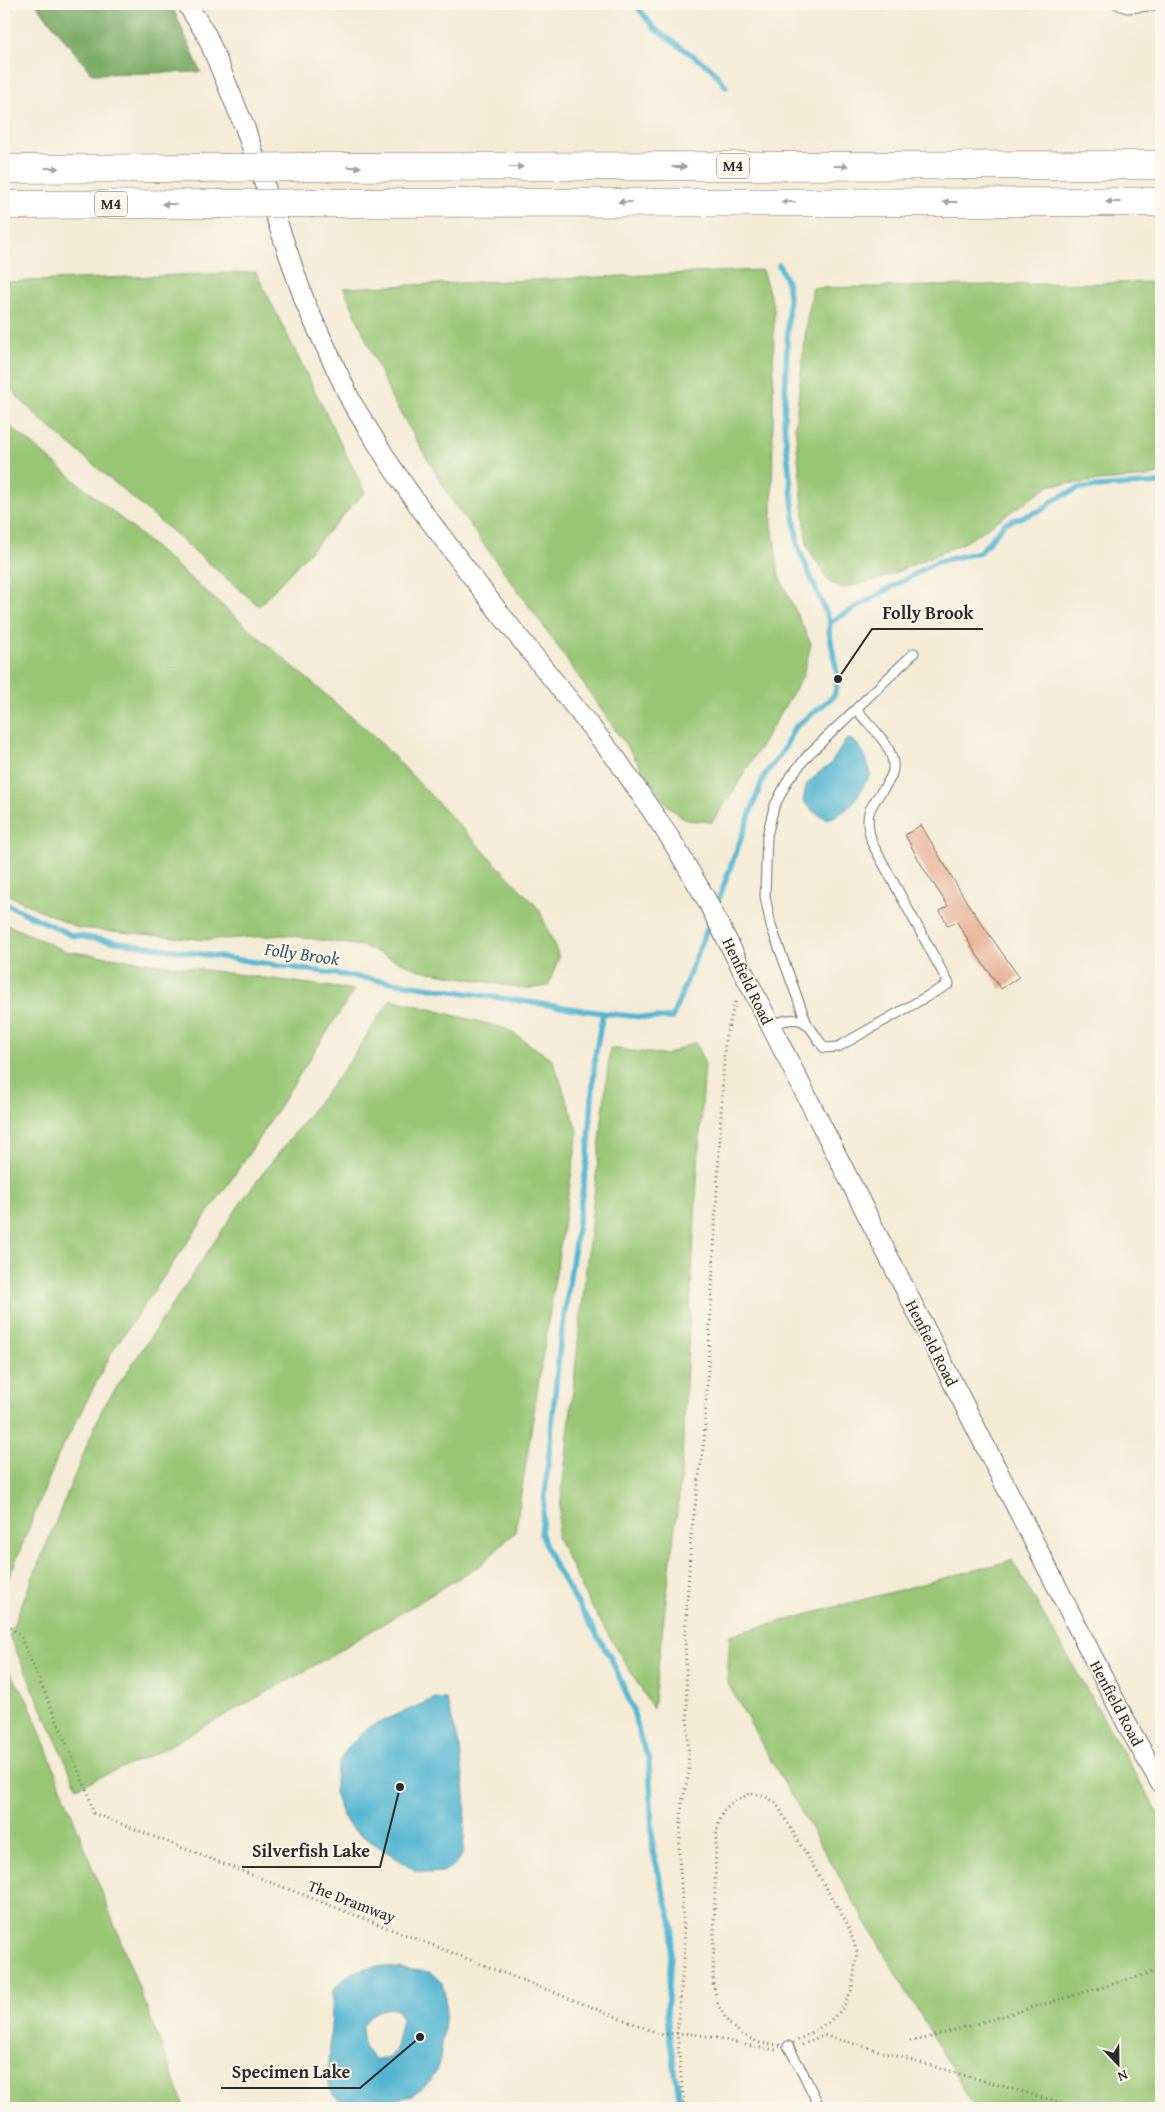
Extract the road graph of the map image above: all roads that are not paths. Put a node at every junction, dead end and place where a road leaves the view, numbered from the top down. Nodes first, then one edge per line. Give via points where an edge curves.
1 (188, 4) edge
2 (1117, 4) edge
3 (1161, 5) edge
4 (1161, 165) edge
5 (4, 169) edge
6 (1161, 202) edge
7 (4, 205) edge
8 (914, 653) dead end
9 (856, 709) junction
10 (807, 1024) junction
11 (770, 1025) junction
12 (1161, 1784) edge
13 (789, 2048) road end
14 (823, 2108) edge

1 - 11 street, Henfield Road via 207,36 245,128 306,305 352,403 423,512 618,761 672,841 706,899
2 - 3 lane via 1127,8
5 -> 4 highway, M4, bridge
6 -> 7 highway, M4, bridge
8 - 9 lane
9 - 10 lane via 808,755 788,780 774,807 767,836 765,896 771,926
9 - 10 lane via 891,752 894,763 894,772 874,800 868,815 872,843 949,984 838,1046 824,1048
10 - 11 lane via 791,1018
11 - 12 street, Henfield Road via 1128,1728
13 - 14 lane

